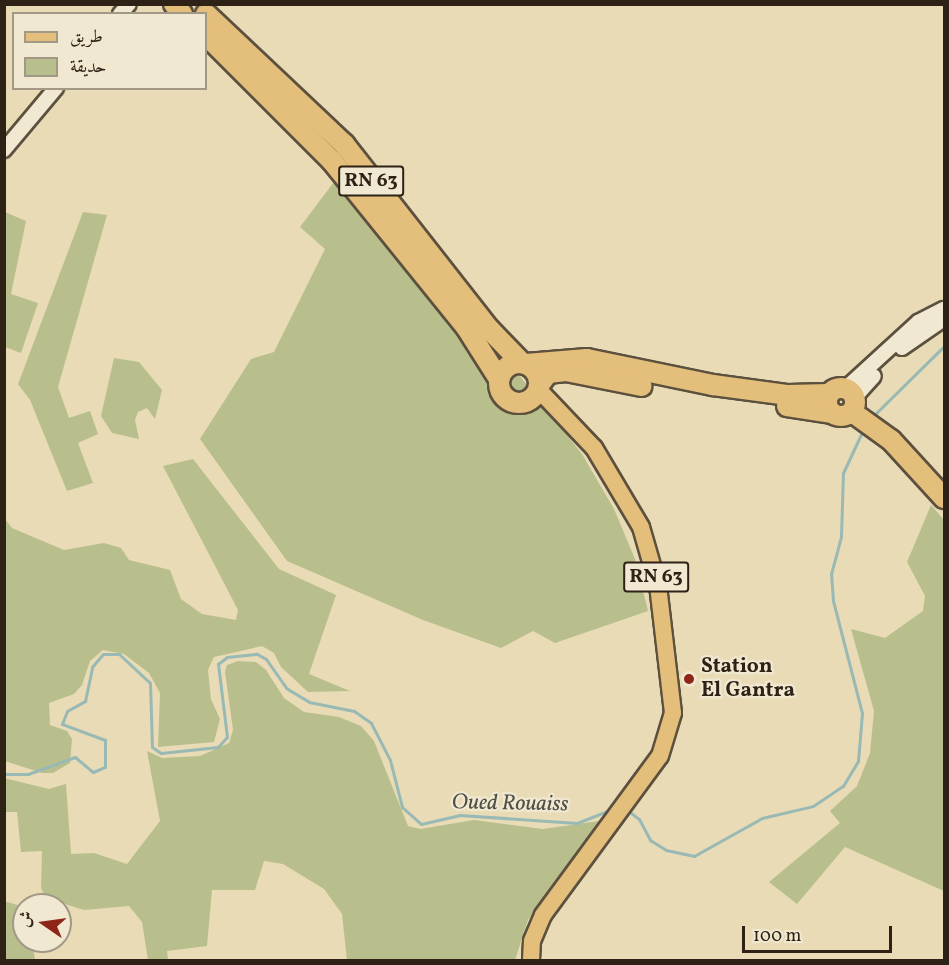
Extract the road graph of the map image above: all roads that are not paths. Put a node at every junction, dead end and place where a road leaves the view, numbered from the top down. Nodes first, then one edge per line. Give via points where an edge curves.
1 (207, 16) edge
2 (207, 36) edge
3 (54, 90) edge
4 (4, 150) edge
5 (945, 309) edge
6 (945, 319) edge
7 (524, 363) junction
8 (500, 379) junction
9 (539, 387) junction
10 (856, 408) junction
11 (945, 479) edge
12 (945, 498) edge
13 (531, 960) edge

1 - 7 highway, RN 63 via 344,144 475,312
2 - 8 highway, RN 63 via 332,161 466,327
3 - 4 street
5 - 10 street via 918,322
6 - 10 street via 905,346
7 - 8 highway via 509,366
7 - 9 highway, RN 63 via 536,372
7 - 10 highway via 587,359 712,385 798,395
8 - 9 highway, RN 63 via 504,396 516,403 530,400
9 - 10 highway via 548,373 566,370 699,396
9 - 13 main road, RN 63 via 594,448 627,497 658,586 673,713 660,756 543,915 532,941
10 - 11 highway
10 - 12 highway

